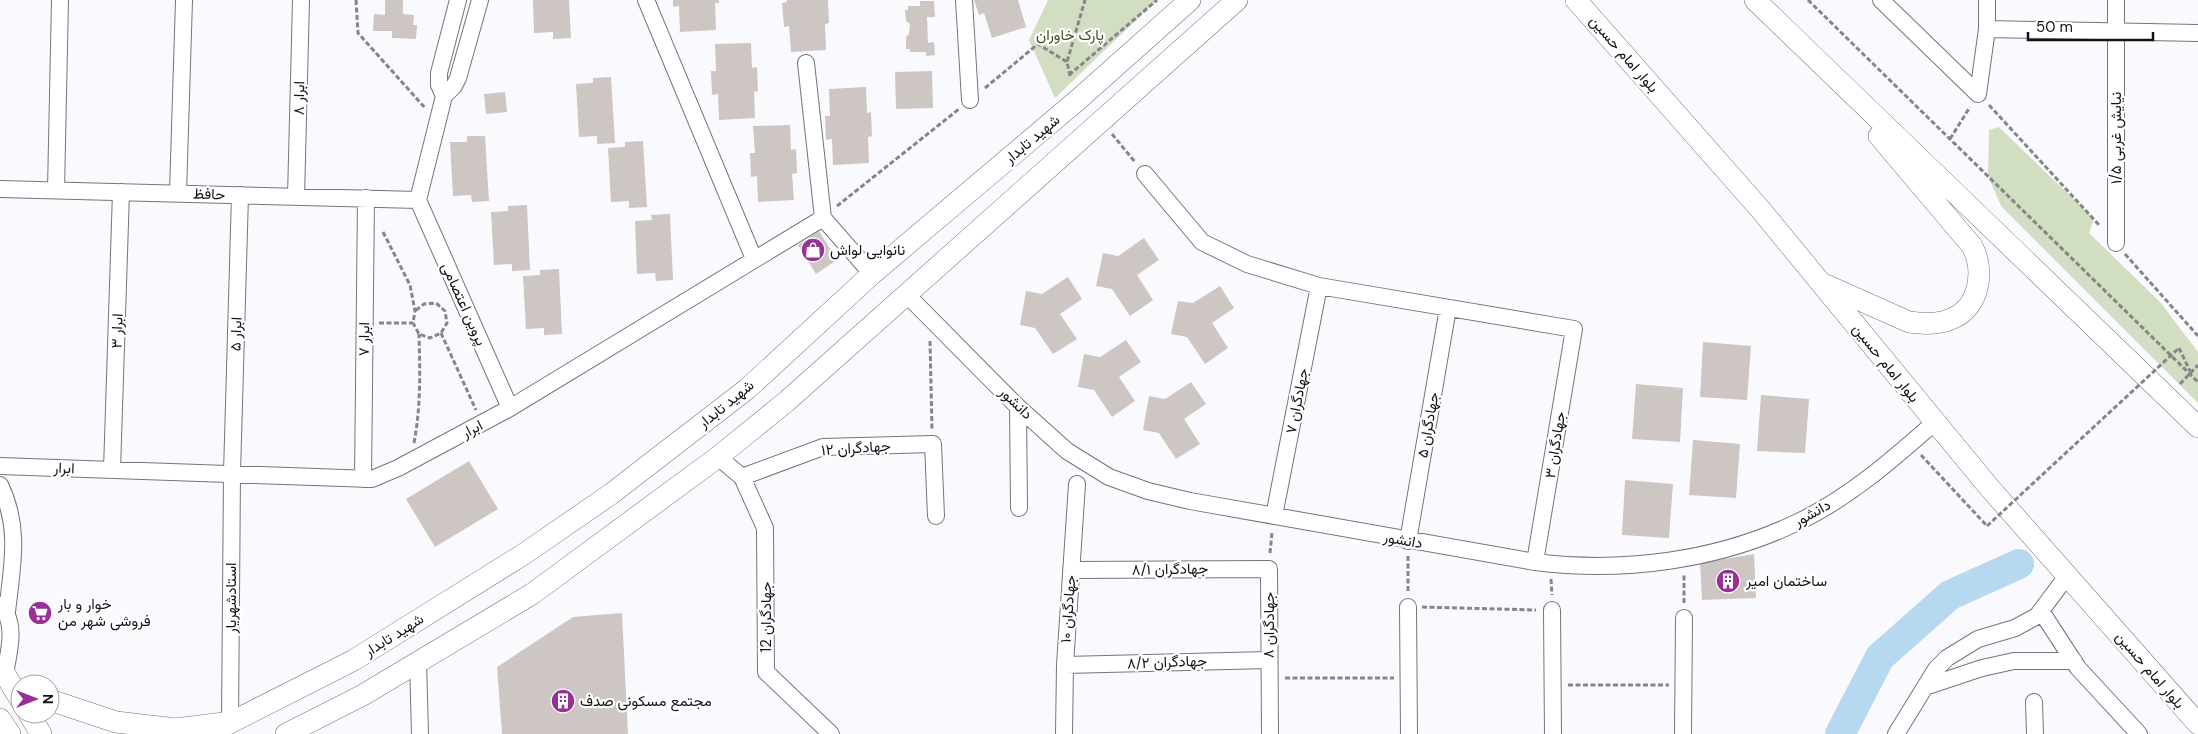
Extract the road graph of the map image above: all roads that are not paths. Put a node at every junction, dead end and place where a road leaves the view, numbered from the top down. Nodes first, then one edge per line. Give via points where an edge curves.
1 (60, 0) edge
2 (184, 0) edge
3 (301, 0) edge
4 (458, 0) edge
5 (480, 0) edge
6 (646, 0) edge
7 (964, 0) edge
8 (1190, 0) edge
9 (1237, 0) edge
10 (1576, 0) edge
11 (1755, 0) edge
12 (1881, 0) edge
13 (1987, 0) edge
14 (2116, 0) edge
15 (1987, 30) junction
16 (2198, 33) edge
17 (2116, 34) junction
18 (1803, 47) junction
19 (806, 63) dead end
20 (444, 96) junction
21 (1080, 98) junction
22 (970, 100) road end
23 (1101, 120) junction
24 (1145, 174) road end
25 (0, 189) edge
26 (56, 190) junction
27 (121, 192) junction
28 (178, 193) junction
29 (240, 195) junction
30 (296, 197) junction
31 (366, 198) junction
32 (418, 200) junction
33 (823, 218) junction
34 (2116, 243) road end
35 (754, 259) junction
36 (872, 274) junction
37 (1821, 283) junction
38 (1319, 286) junction
39 (907, 295) junction
40 (1448, 308) junction
41 (1018, 407) junction
42 (510, 408) junction
43 (1935, 422) junction
44 (2198, 427) edge
45 (718, 457) junction
46 (0, 466) edge
47 (112, 470) junction
48 (232, 473) junction
49 (742, 477) junction
50 (362, 479) junction
51 (1077, 484) dead end
52 (0, 485) edge
53 (1019, 508) dead end
54 (936, 516) dead end
55 (1274, 516) junction
56 (1408, 541) junction
57 (1543, 563) junction
58 (1269, 568) joint
59 (1071, 570) junction
60 (2067, 576) junction
61 (1408, 607) road end
62 (3, 608) edge
63 (1552, 610) road end
64 (2041, 610) junction
65 (1684, 618) road end
66 (1269, 660) junction
67 (2074, 661) junction
68 (418, 662) junction
69 (1065, 665) junction
70 (8, 675) edge
71 (1925, 687) junction
72 (2034, 702) dead end
73 (60, 703) edge
74 (0, 719) edge
75 (230, 723) junction
76 (2198, 724) edge
77 (10, 734) edge
78 (208, 734) edge
79 (286, 734) edge
80 (420, 734) edge
81 (831, 734) edge
82 (1064, 734) edge
83 (1270, 734) edge
84 (1409, 734) edge
85 (1553, 734) edge
86 (1683, 734) edge
87 (1896, 734) edge
88 (2035, 734) edge
89 (2139, 734) edge

1 - 26 street
2 - 28 street
3 - 30 street, ابرار ۸
4 - 20 street via 439,72 439,85
5 - 20 street via 458,78
6 - 35 street
7 - 22 street
8 - 21 main road, شهید تابدار
9 - 23 main road, شهید تابدار
10 - 37 main road, بلوار امام حسین
11 - 18 main road
12 - 15 street via 1978,94
13 - 15 street
14 - 17 street, نیایش غربی ۱/۵
15 - 17 street
16 - 17 street
17 - 34 street, نیایش غربی ۱/۵
18 - 37 main road via 1972,246 1980,265 1977,289 1967,308 1953,319 1932,324 1909,322
18 - 44 main road
19 - 33 street
20 - 32 street
21 - 23 main road
21 - 36 main road, شهید تابدار
23 - 39 main road, شهید تابدار
24 - 38 street via 1202,242 1247,264
25 - 26 street, حافظ
26 - 27 street, حافظ
27 - 28 street, حافظ
27 - 47 street, ابرار ۳
28 - 29 street, حافظ
29 - 30 street, حافظ
29 - 48 street, ابرار ۵
30 - 31 street, حافظ
31 - 32 street, حافظ
31 - 50 street, ابرار ۷
32 - 42 street, پروین اعتصامی
33 - 35 street, ابرار
33 - 36 street
35 - 42 street, ابرار
36 - 75 main road, شهید تابدار via 747,389 603,499 524,554 354,660
37 - 43 main road, بلوار امام حسین
38 - 40 street
38 - 55 street, جهادگران ۷
39 - 41 street, دانشور
39 - 45 main road, شهید تابدار
40 - 56 street, جهادگران ۵
40 - 57 street, جهادگران ۳ via 1574,329
41 - 53 street
41 - 55 street, دانشور via 1067,451 1110,476 1148,491
42 - 50 street, ابرار via 401,467 372,479
43 - 57 street, دانشور via 1853,490 1798,522 1744,542 1684,558 1619,566
43 - 60 main road, بلوار امام حسین
45 - 49 street
45 - 68 main road, شهید تابدار via 532,594
46 - 47 street, ابرار
47 - 48 street, ابرار
48 - 50 street, ابرار
48 - 75 street, استادشهریار
49 - 54 street, جهادگران ۱۲ via 823,448 933,444
49 - 81 street, جهادگران 12 via 766,528 766,672
51 - 59 street, جهادگران ۱۰
52 - 62 street via 14,525 14,550
55 - 56 street, دانشور
56 - 57 street, دانشور
58 - 59 street, جهادگران ۸/۱
58 - 66 street, جهادگران ۸
59 - 69 street, جهادگران ۱۰
60 - 64 street
60 - 76 main road, بلوار امام حسین
61 - 84 street
62 - 70 street via 12,628
63 - 85 street
64 - 67 street
64 - 71 street via 2015,628 1990,634 1955,652 1940,664
65 - 86 street
66 - 69 street, جهادگران ۸/۲
66 - 83 street, جهادگران ۸
67 - 71 street via 2014,660
67 - 89 street
68 - 79 main road, شهید تابدار
68 - 80 street
69 - 82 street, جهادگران ۱۰
71 - 87 street
72 - 88 street
73 - 75 main road via 116,722 176,729
74 - 77 main road
75 - 78 main road, شهید تابدار

